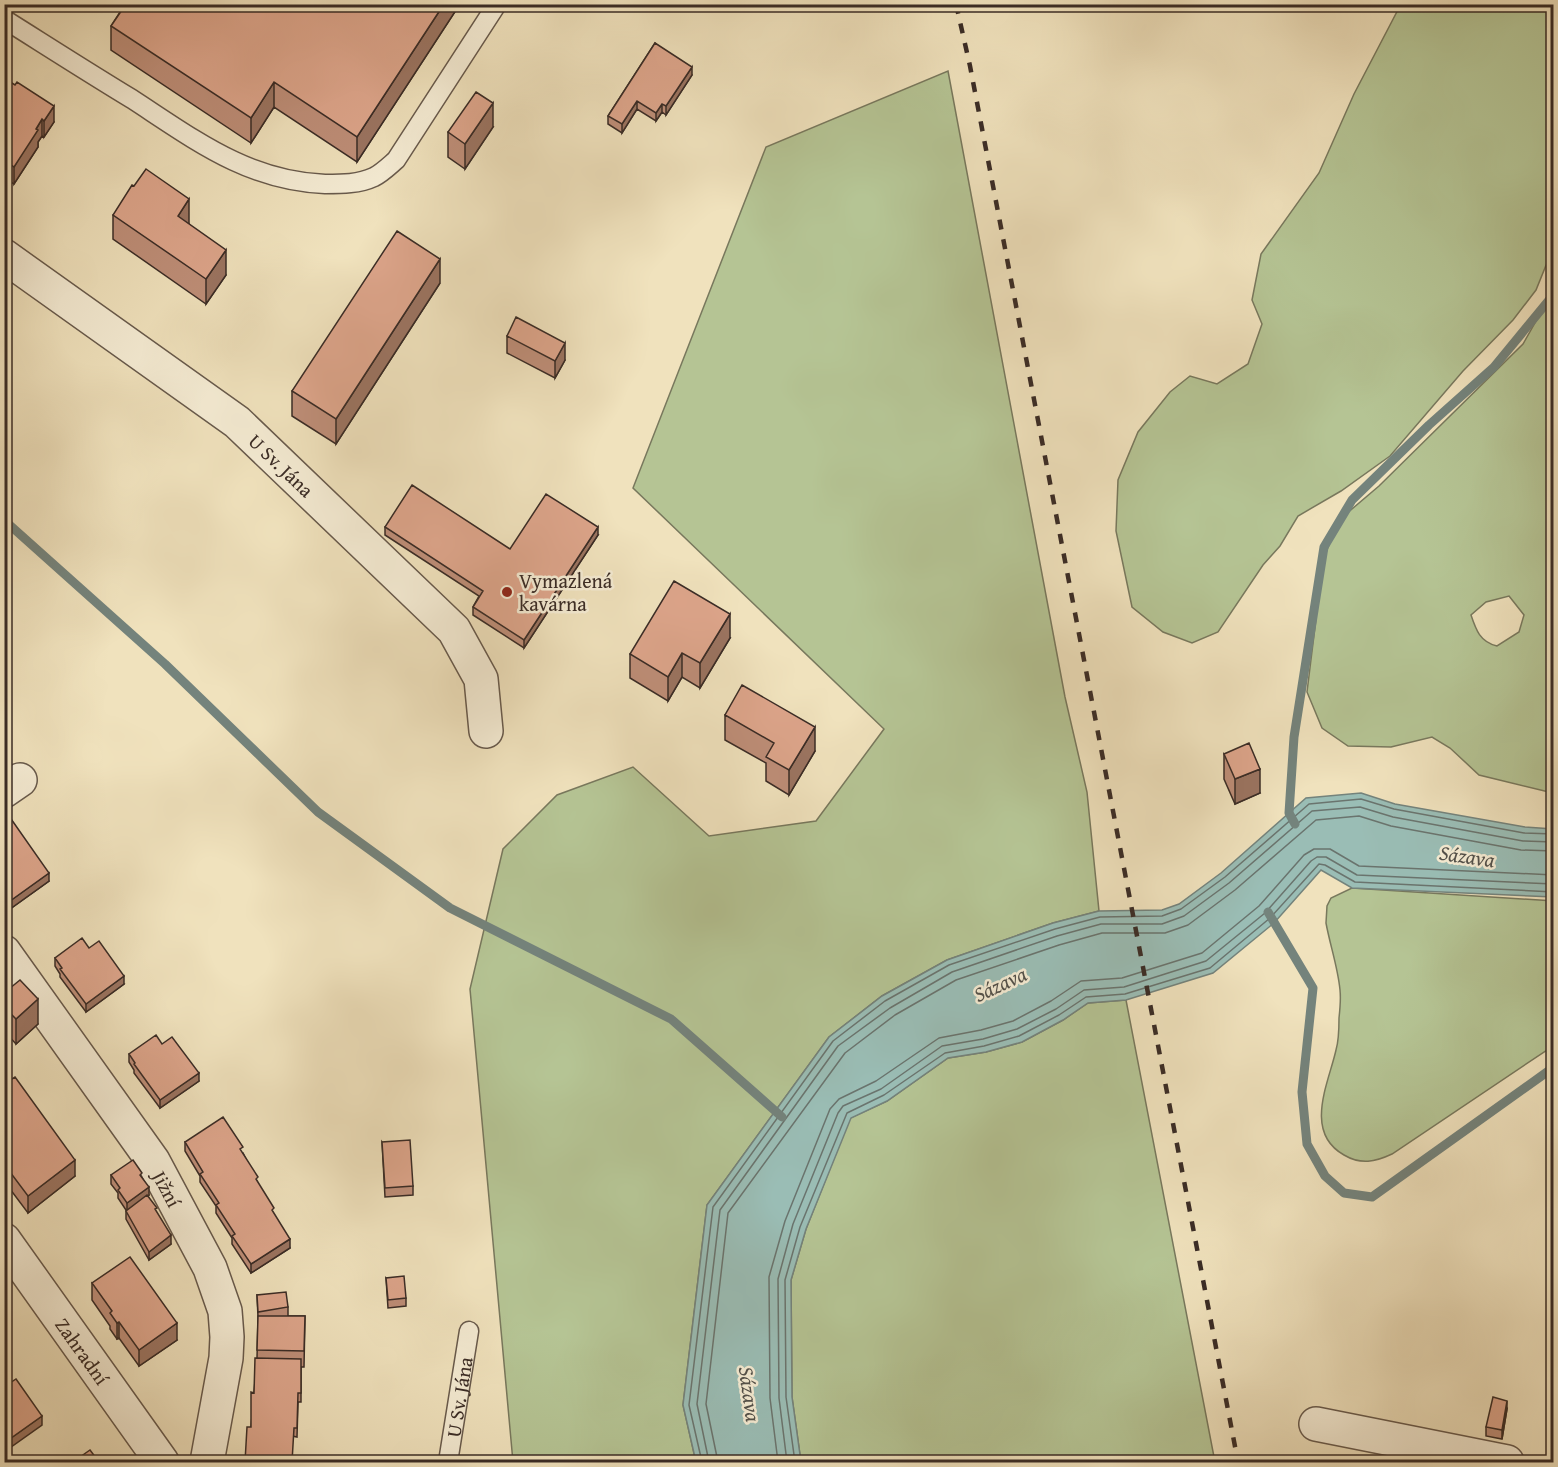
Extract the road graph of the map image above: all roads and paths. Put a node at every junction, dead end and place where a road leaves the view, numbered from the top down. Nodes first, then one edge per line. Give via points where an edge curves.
1 (497, 4) edge
2 (4, 19) edge
3 (4, 256) edge
4 (486, 731) dead end
5 (4, 952) edge
6 (4, 1240) edge
7 (469, 1331) dead end
8 (1316, 1424) dead end
9 (162, 1462) edge
10 (207, 1462) edge
11 (448, 1462) edge
12 (1508, 1462) edge

1 - 2 lane via 396,160 377,176 338,184 269,176 240,165
3 - 4 street, U Sv. Jána via 237,422 454,630 481,680
5 - 10 street, Jižní via 153,1161 210,1268 225,1311 227,1337
6 - 9 street, Zahradní
7 - 11 lane, U Sv. Jána
8 - 12 street

